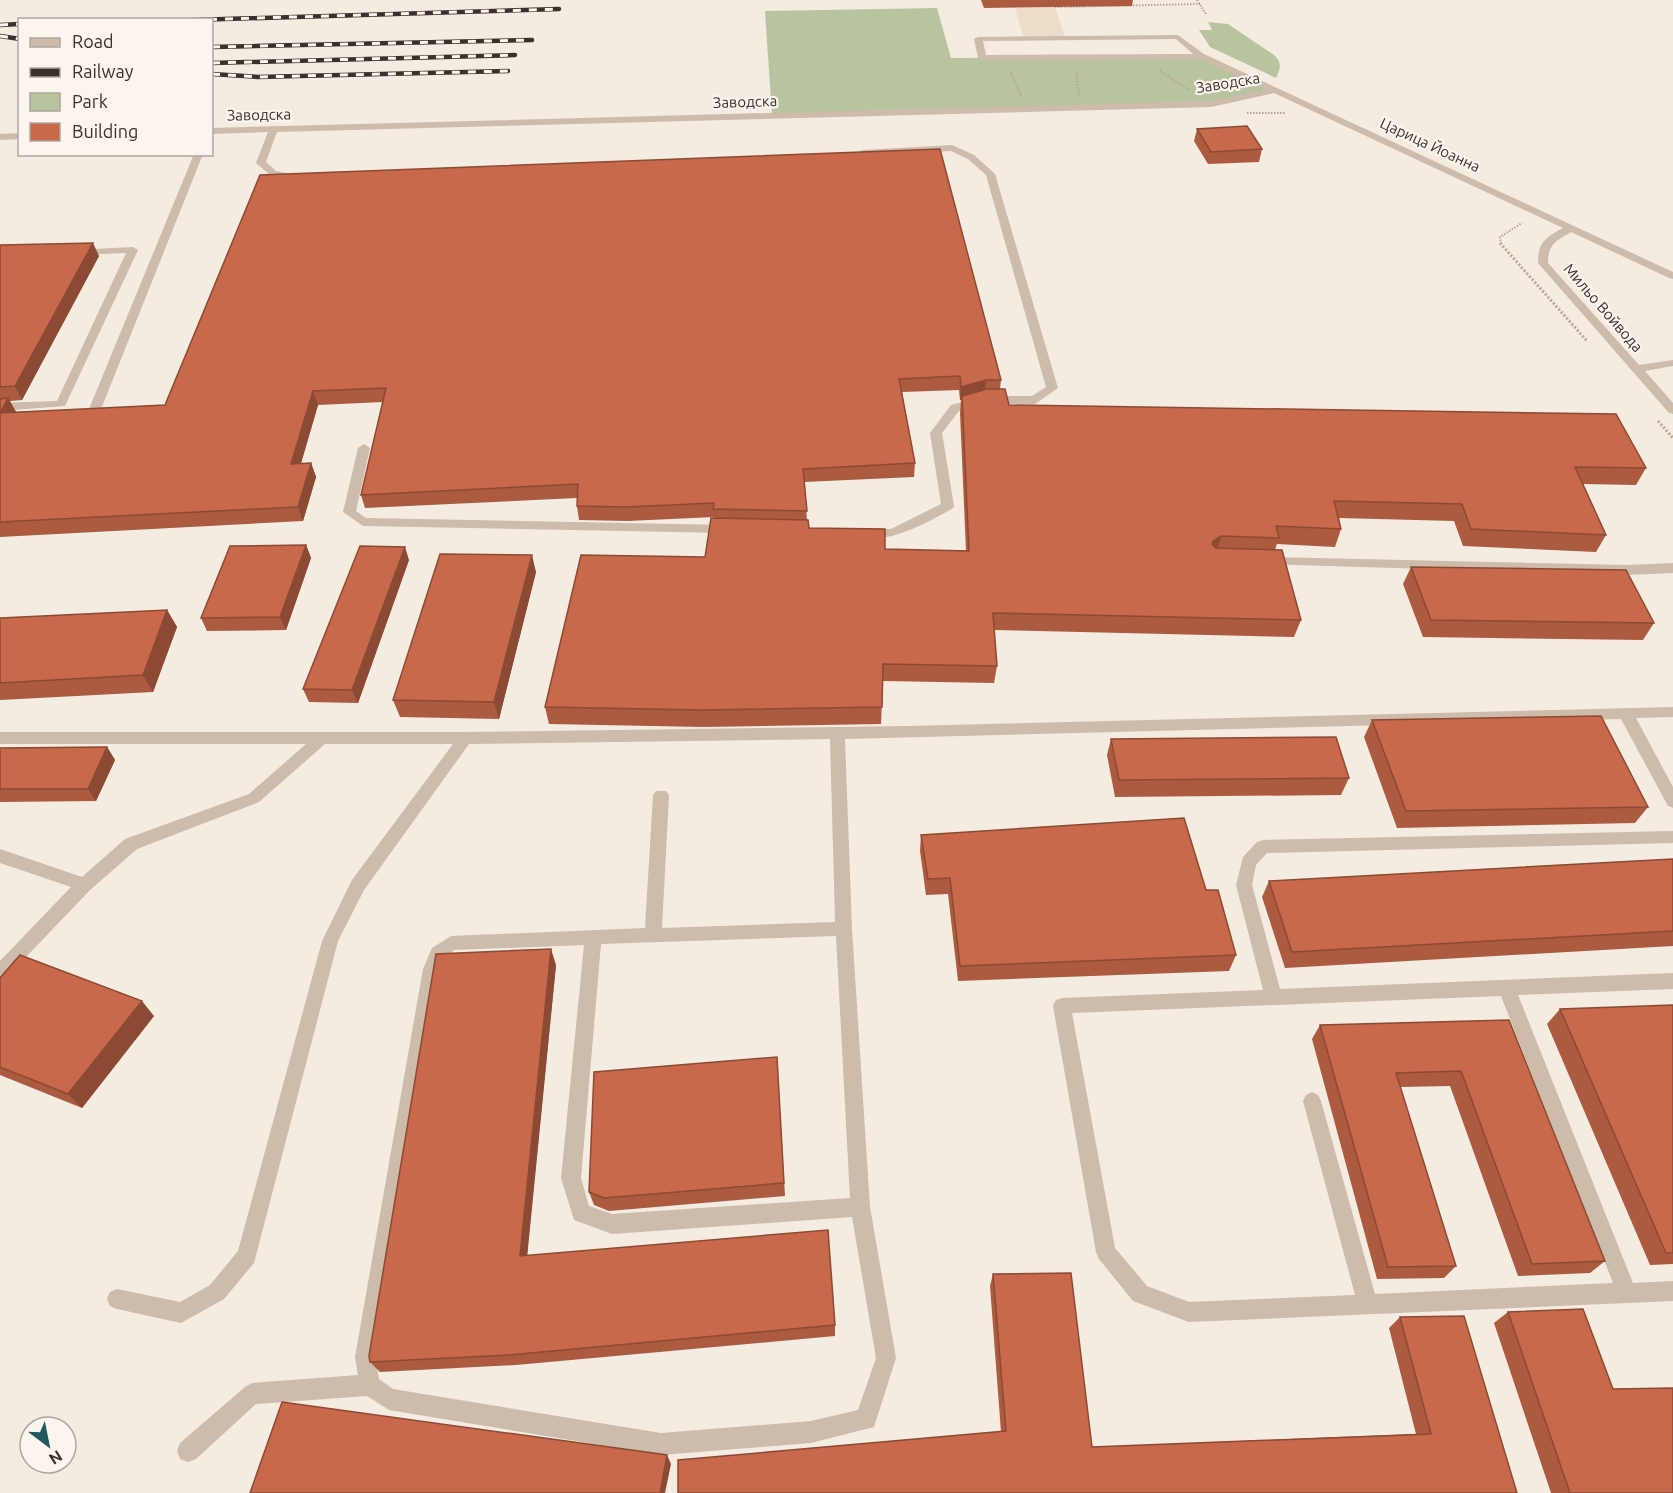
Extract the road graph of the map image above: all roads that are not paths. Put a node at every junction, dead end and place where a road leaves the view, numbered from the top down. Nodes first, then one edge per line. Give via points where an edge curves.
1 (1201, 56) junction
2 (1278, 90) junction
3 (273, 130) junction
4 (213, 131) edge
5 (18, 136) edge
6 (0, 137) edge
7 (844, 153) edge
8 (198, 156) edge
9 (306, 178) edge
10 (1571, 228) junction
11 (67, 252) edge
12 (1673, 276) edge
13 (1673, 363) edge
14 (1636, 369) junction
15 (0, 407) edge
16 (95, 409) edge
17 (1673, 410) edge
18 (364, 448) dead end
19 (739, 530) edge
20 (857, 532) edge
21 (1251, 561) edge
22 (1673, 568) edge
23 (1673, 712) edge
24 (1626, 714) junction
25 (837, 732) junction
26 (0, 738) edge
27 (322, 738) junction
28 (465, 738) junction
29 (661, 795) dead end
30 (1673, 802) edge
31 (1673, 837) edge
32 (0, 856) edge
33 (84, 885) junction
34 (844, 929) junction
35 (653, 936) junction
36 (593, 938) junction
37 (0, 973) edge
38 (1673, 981) edge
39 (1507, 989) junction
40 (1273, 996) junction
41 (1312, 1101) dead end
42 (860, 1207) junction
43 (1673, 1291) edge
44 (1627, 1293) junction
45 (117, 1299) dead end
46 (1368, 1304) junction
47 (370, 1385) junction
48 (188, 1451) dead end

1 - 1 street, Царица Йоанна via 982,58 978,39 1178,37
1 - 2 street, Царица Йоанна
2 - 3 street, Заводска via 1210,104
2 - 10 street, Царица Йоанна
3 - 4 street, Заводска
3 - 9 street via 261,163 273,173
5 - 6 street
7 - 20 street via 952,148 990,174 1052,388 1035,400 985,400 955,408 936,433 948,506 893,533
8 - 16 street
10 - 12 street, Царица Йоанна
10 - 14 street, Мильо Войвода via 1542,249 1543,263
11 - 15 street via 134,250 62,404
13 - 14 street
14 - 17 street, Мильо Войвода
18 - 19 street via 349,512 363,522
21 - 22 street
23 - 24 street
24 - 25 street
24 - 30 street
25 - 28 street
25 - 34 street
26 - 27 street
27 - 28 street
27 - 33 street via 254,798 131,844
28 - 45 street via 358,885 330,941 247,1256 217,1292 181,1313
29 - 35 street
31 - 40 street via 1263,847 1249,862 1244,885
32 - 33 street
33 - 37 street
34 - 35 street
34 - 42 street
35 - 36 street
36 - 42 street via 571,1178 581,1213 612,1224
36 - 47 street via 451,944 438,953 432,969 365,1357
38 - 39 street
39 - 40 street
39 - 44 street
40 - 46 street via 1062,1006 1106,1252 1140,1294 1189,1312
41 - 46 street
42 - 47 street via 886,1358 867,1419 811,1432 661,1444 388,1399
43 - 44 street
44 - 46 street
47 - 48 street via 252,1394

